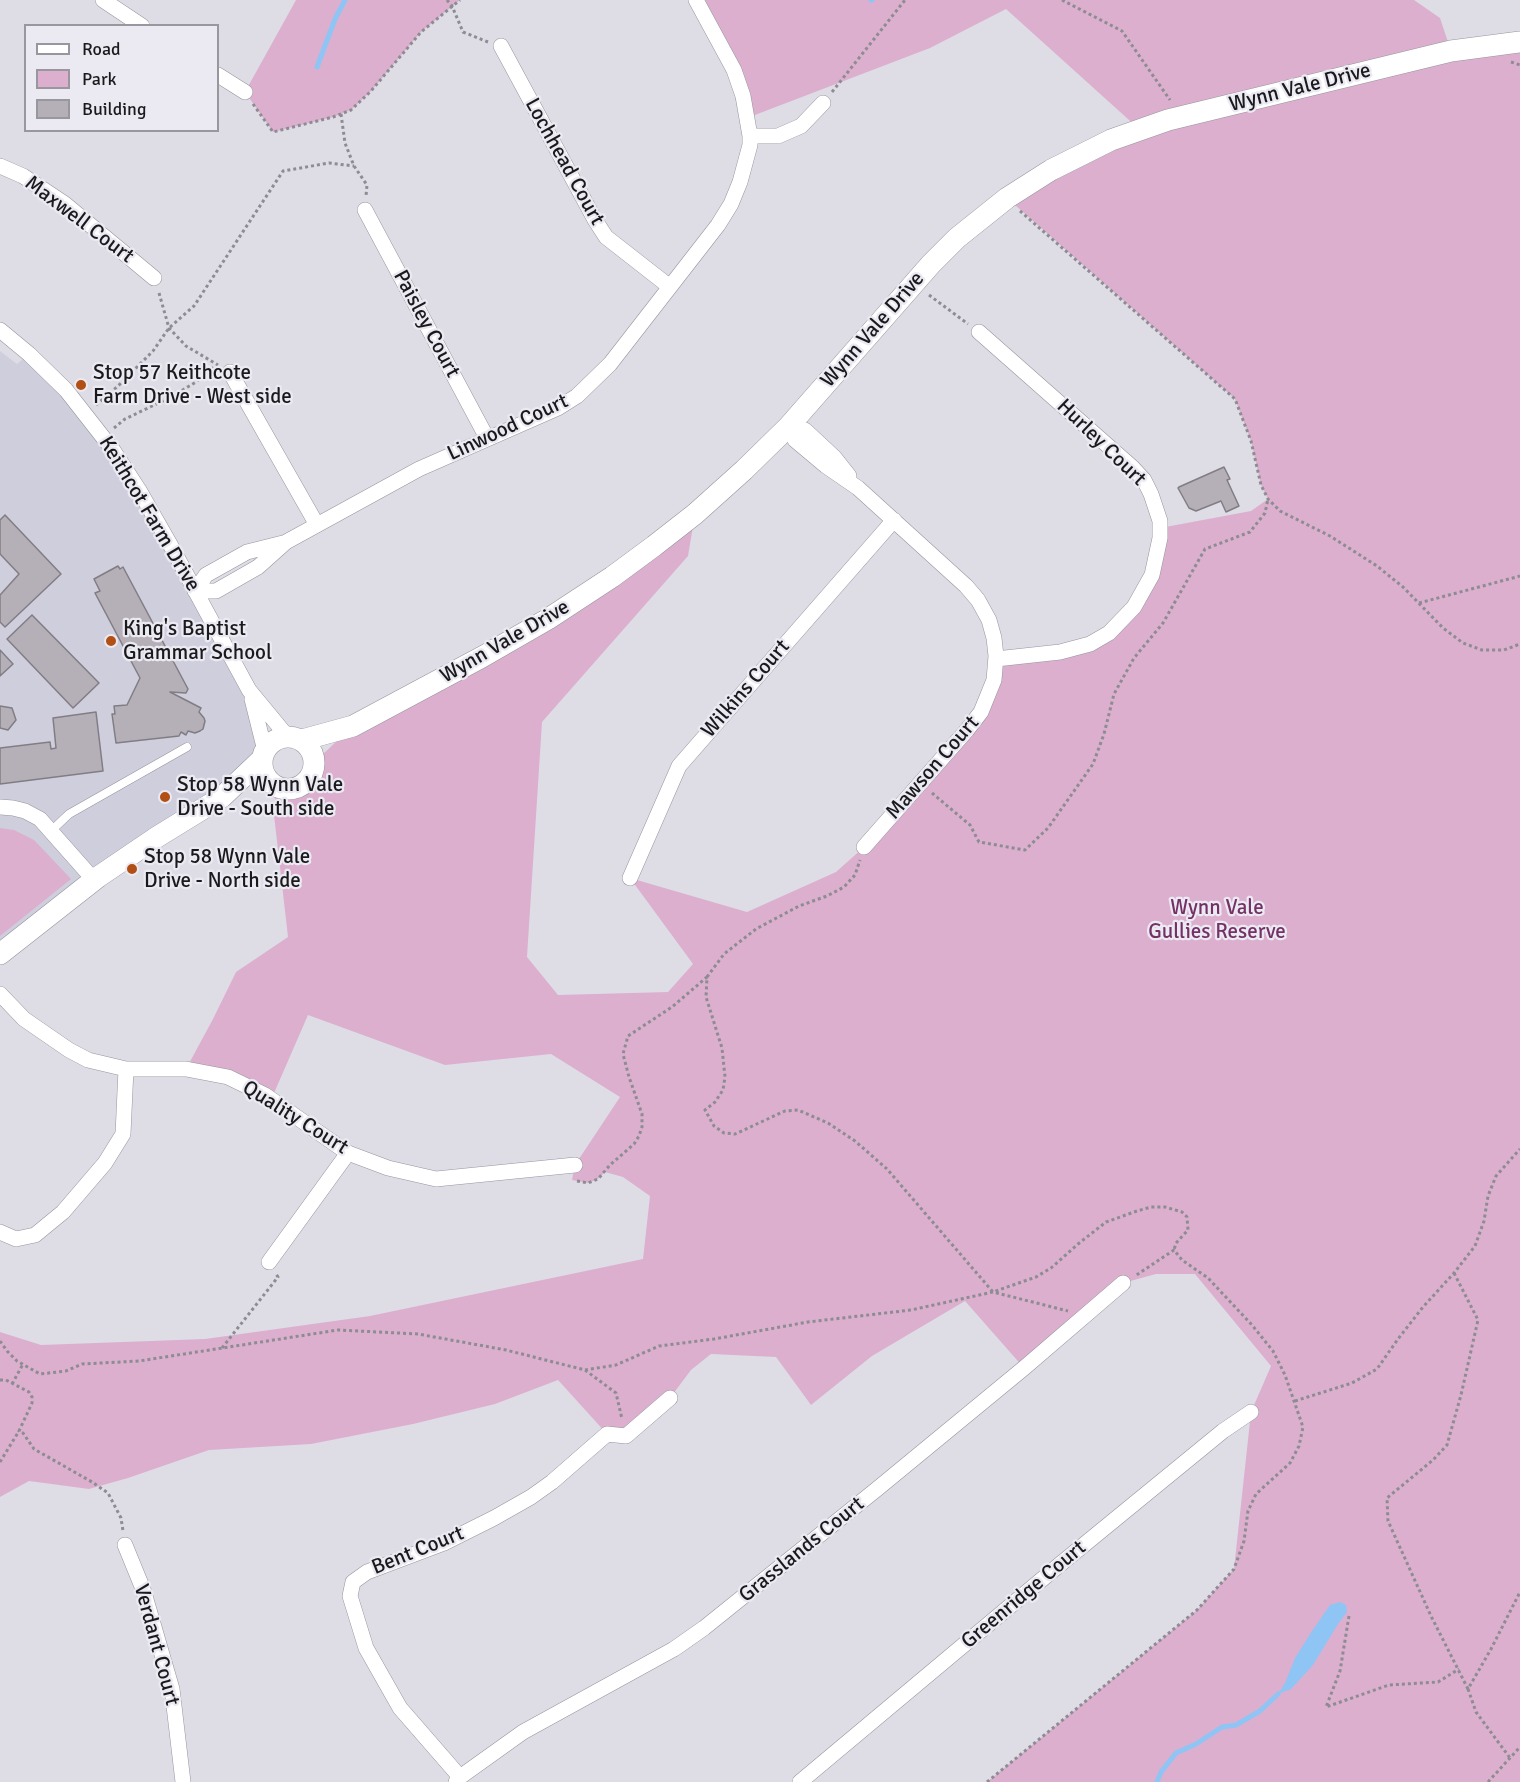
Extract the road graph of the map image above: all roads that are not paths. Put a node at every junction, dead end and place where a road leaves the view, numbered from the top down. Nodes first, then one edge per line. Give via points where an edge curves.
1 (103, 0) edge
2 (696, 0) edge
3 (139, 24) edge
4 (1520, 27) edge
5 (1520, 42) edge
6 (501, 46) road end
7 (1451, 51) junction
8 (219, 76) edge
9 (245, 92) road end
10 (823, 103) road end
11 (750, 136) junction
12 (0, 166) edge
13 (365, 210) road end
14 (154, 279) road end
15 (670, 287) junction
16 (0, 330) edge
17 (979, 332) road end
18 (223, 368) road end
19 (789, 426) junction
20 (487, 438) junction
21 (894, 520) junction
22 (317, 525) junction
23 (195, 591) junction
24 (996, 659) junction
25 (249, 690) junction
26 (353, 726) junction
27 (294, 738) junction
28 (187, 747) dead end
29 (263, 755) junction
30 (314, 767) junction
31 (276, 786) junction
32 (222, 797) junction
33 (0, 807) edge
34 (51, 831) junction
35 (864, 848) road end
36 (630, 878) dead end
37 (94, 880) junction
38 (0, 954) edge
39 (0, 994) edge
40 (126, 1069) junction
41 (348, 1153) junction
42 (575, 1165) road end
43 (0, 1232) edge
44 (269, 1262) road end
45 (1123, 1284) road end
46 (670, 1398) dead end
47 (1251, 1412) dead end
48 (125, 1545) road end
49 (458, 1779) edge
50 (183, 1782) edge
51 (800, 1782) edge

1 - 3 street
2 - 11 street, Linwood Court via 734,70
4 - 7 main road, Wynn Vale Drive
5 - 7 main road, Wynn Vale Drive
6 - 15 street, Lochhead Court via 594,220 606,237
7 - 19 main road, Wynn Vale Drive via 1181,117 1129,133 1071,158 989,211 957,238
8 - 9 street
10 - 11 street via 801,126 786,133
11 - 15 street, Linwood Court via 731,204
12 - 14 street, Maxwell Court via 43,188
13 - 20 street, Paisley Court
15 - 20 street, Linwood Court via 610,364 577,396
16 - 23 street, Keithcot Farm Drive via 50,374 104,436
17 - 24 street, Hurley Court via 1132,467 1144,480 1160,521 1152,575 1134,607 1109,633 1090,644 1060,652
18 - 22 street
19 - 21 street, Mawson Court via 795,440
19 - 26 main road, Wynn Vale Drive via 695,514 612,577 482,657
20 - 22 street, Linwood Court via 419,469
21 - 24 street, Mawson Court via 978,600 989,620
21 - 36 street, Wilkins Court via 680,765
22 - 23 street, Linwood Court via 216,591
23 - 25 street, Keithcot Farm Drive
24 - 35 street, Mawson Court via 994,680 981,711
25 - 27 street, Keithcot Farm Drive
25 - 29 street, Keithcot Farm Drive
26 - 27 main road, Wynn Vale Drive
26 - 30 main road, Wynn Vale Drive
27 - 29 main road via 274,740
27 - 30 main road via 312,752
28 - 34 lane via 69,814
29 - 31 main road via 265,775
29 - 32 main road
30 - 31 main road via 303,785 290,789
31 - 32 main road
32 - 37 main road
33 - 34 street via 25,811
34 - 37 street
37 - 38 main road
39 - 40 street, Quality Court via 24,1019 69,1050 88,1060
40 - 41 street, Quality Court via 186,1069 228,1077 265,1095
40 - 43 street via 123,1134 105,1163 63,1212 35,1235 16,1239
41 - 42 street, Quality Court via 388,1168 436,1179
41 - 44 street
45 - 49 street, Grasslands Court via 877,1490 704,1628 674,1649 523,1732
46 - 49 street, Bent Court via 626,1436 607,1434 531,1497 444,1543 367,1572 353,1582 350,1596 366,1648 400,1708
47 - 51 street, Greenridge Court via 1222,1431
48 - 50 street, Verdant Court via 143,1589 172,1689

